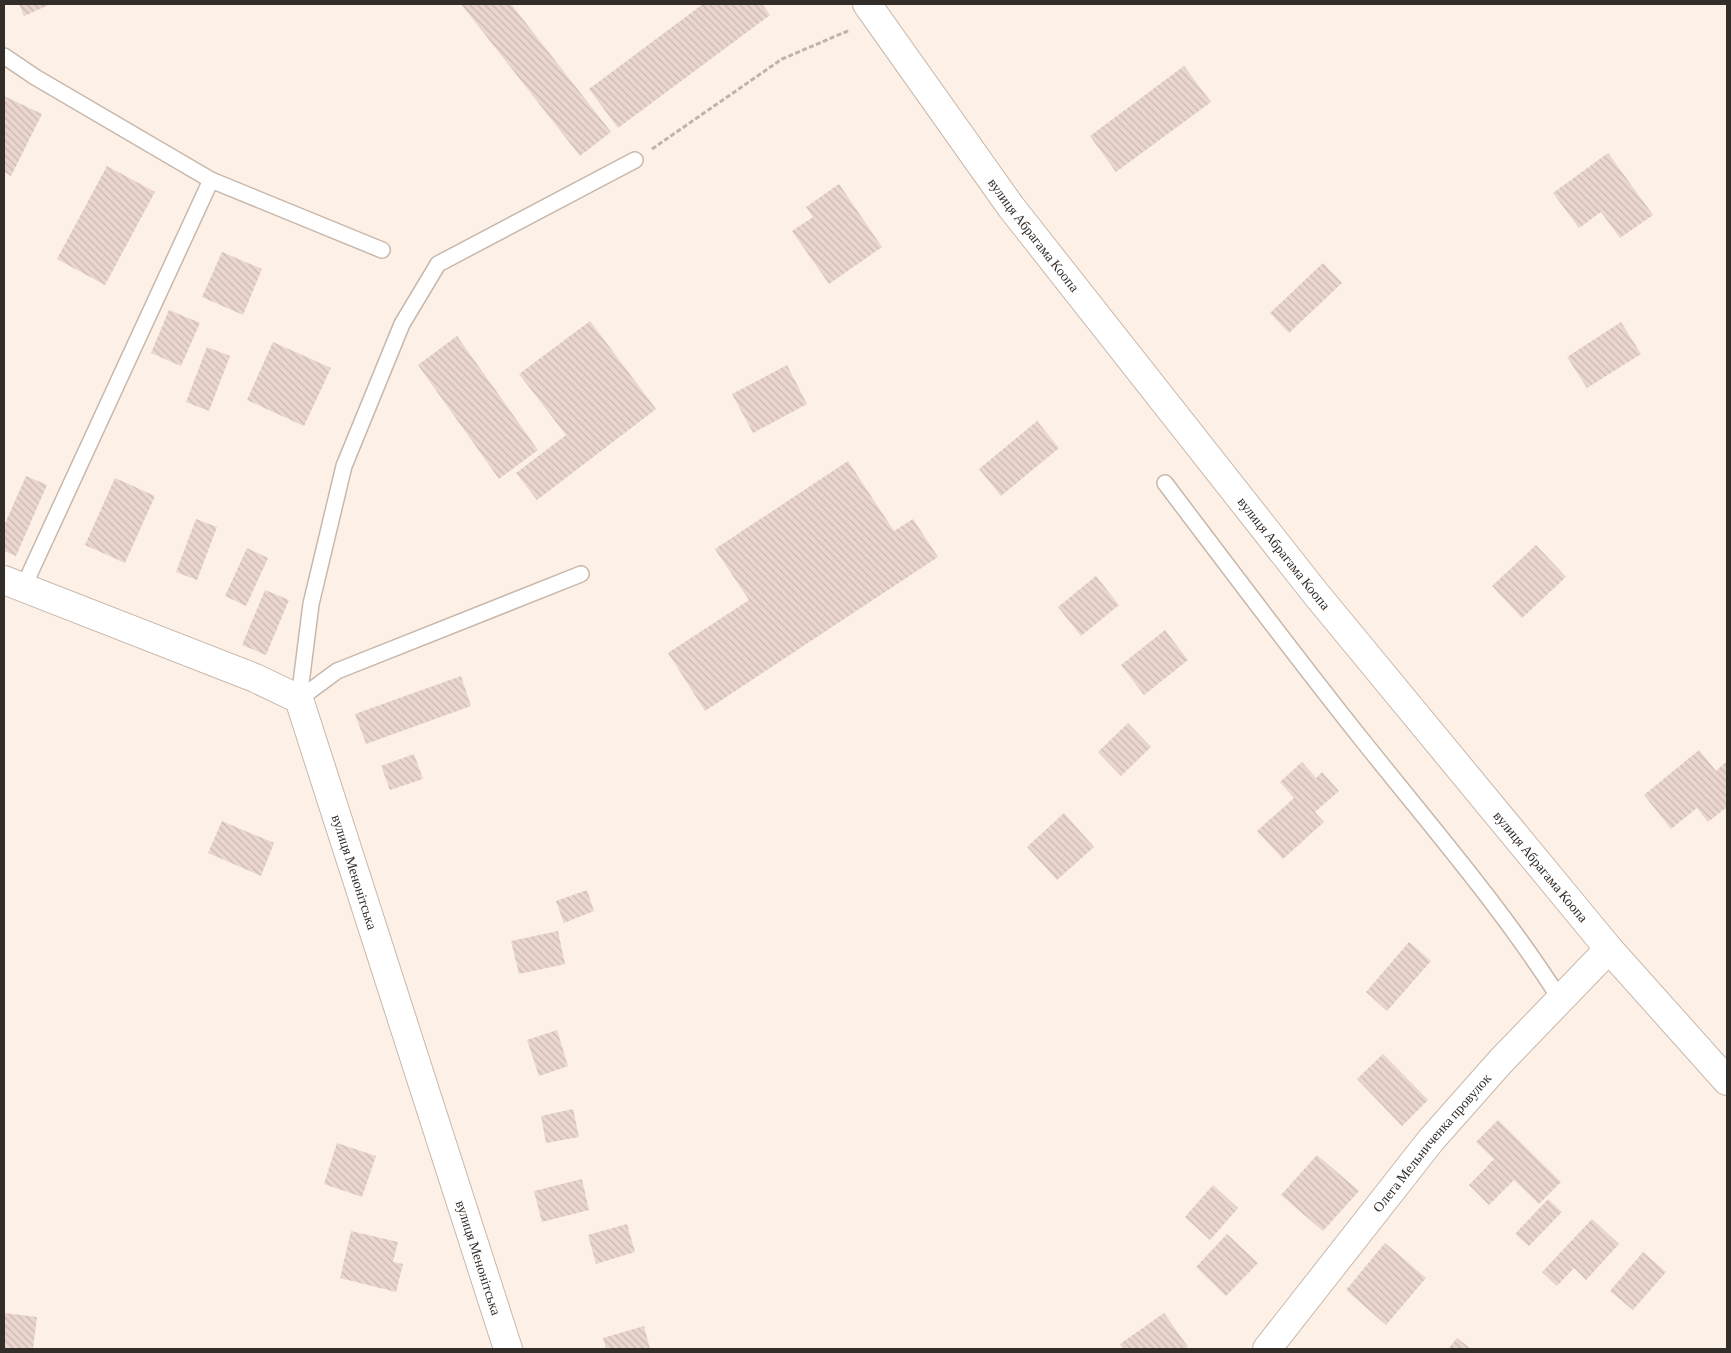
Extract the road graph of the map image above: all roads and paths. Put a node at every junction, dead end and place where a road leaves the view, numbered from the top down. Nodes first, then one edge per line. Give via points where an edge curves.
1 (872, 11) edge
2 (4, 56) edge
3 (635, 160) joint
4 (211, 180) junction
5 (382, 250) dead end
6 (1164, 483) dead end
7 (581, 574) dead end
8 (14, 584) edge
9 (299, 699) junction
10 (1609, 949) junction
11 (1560, 998) junction
12 (1727, 1081) edge
13 (508, 1349) edge
14 (1267, 1349) edge

1 - 3 path via 782,59
1 - 10 street, вулиця Абрагама Коопа via 1029,230 1316,594
2 - 4 lane
3 - 9 lane via 438,264 402,324 344,466 311,604
4 - 5 lane
4 - 8 lane
6 - 11 lane via 1465,869
7 - 9 lane via 337,671
8 - 9 street via 255,678
9 - 13 street, вулиця Менонітська
10 - 11 street, Олега Мельниченка провулок
10 - 12 street, вулиця Абрагама Коопа
11 - 14 street, Олега Мельниченка провулок via 1430,1140

